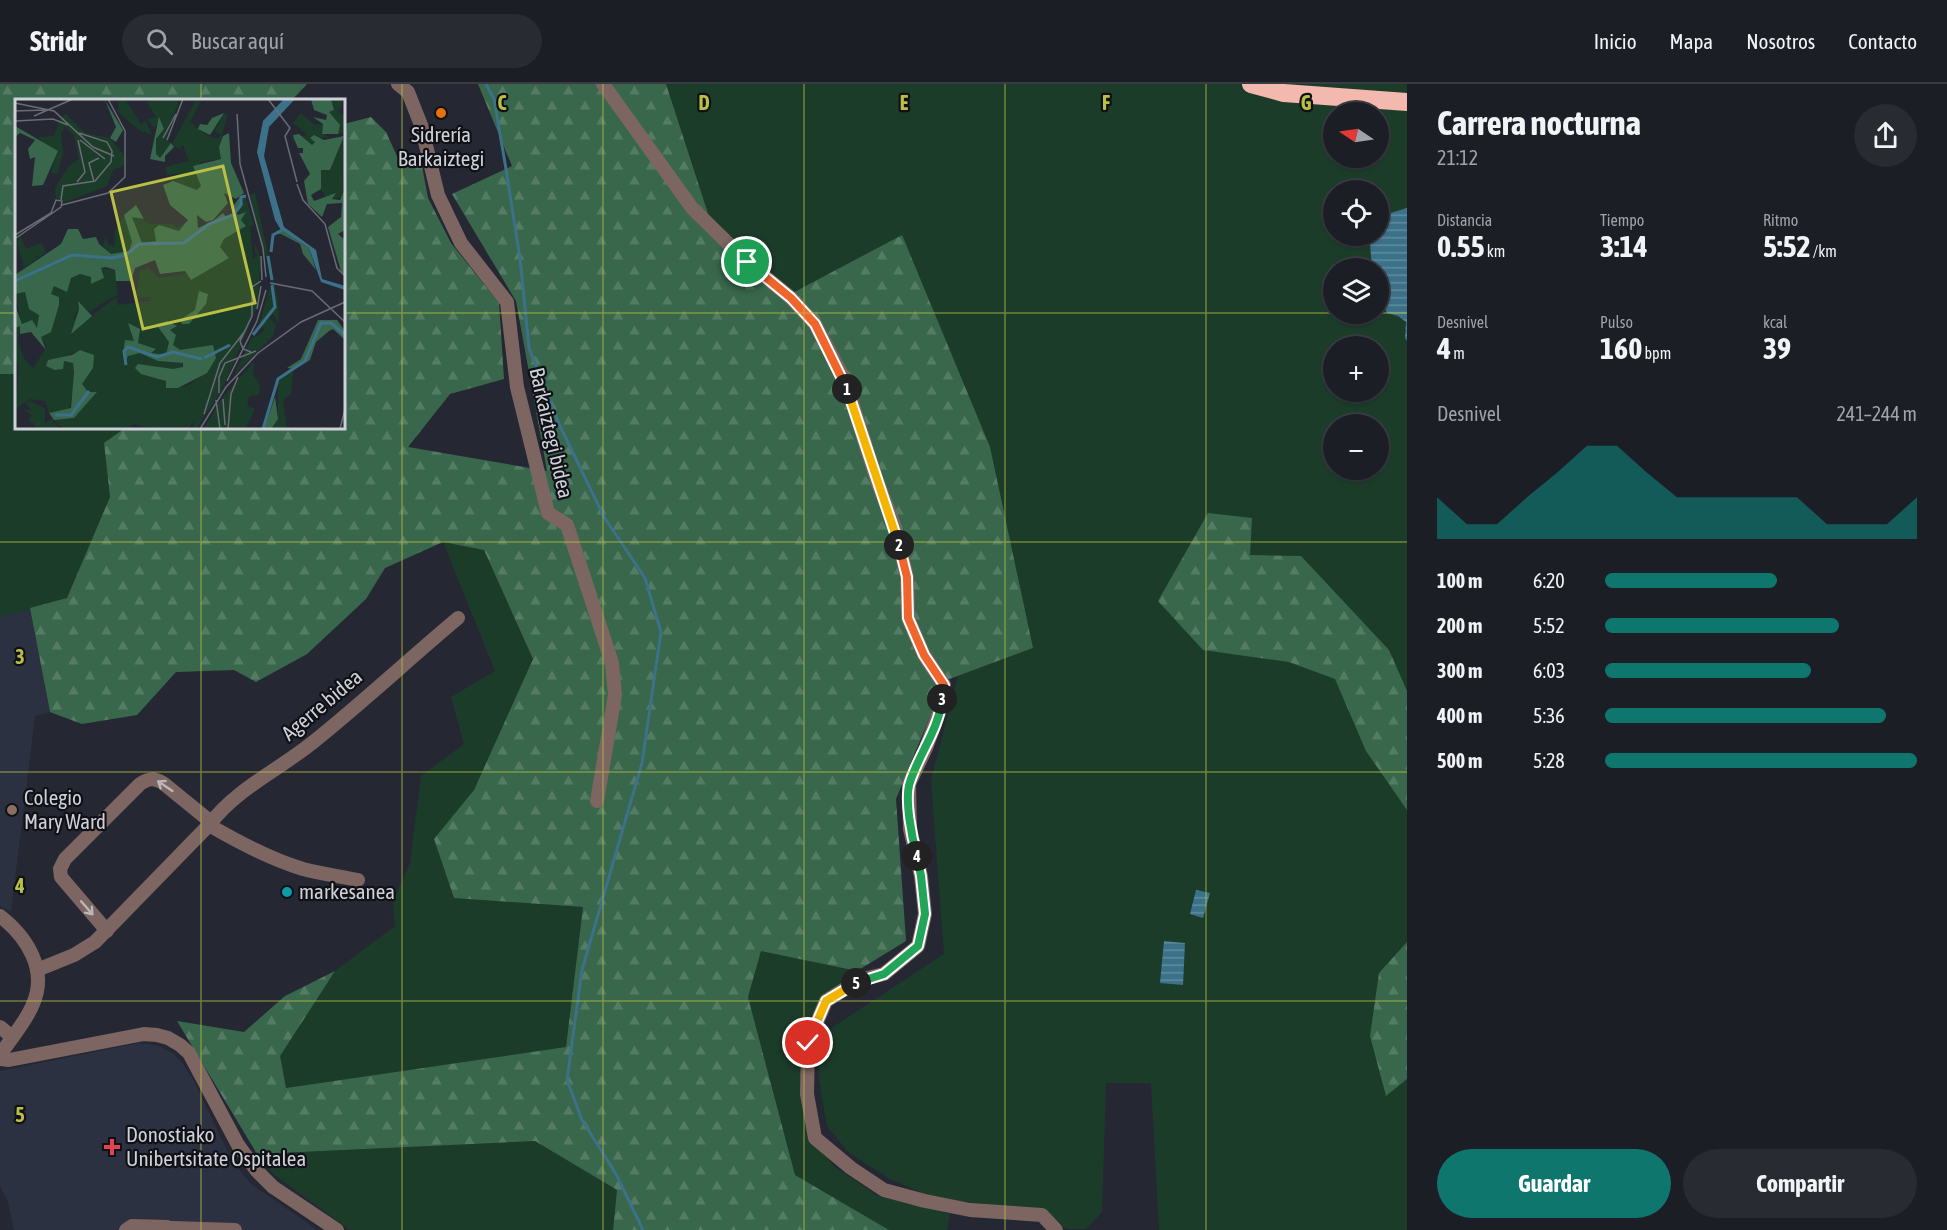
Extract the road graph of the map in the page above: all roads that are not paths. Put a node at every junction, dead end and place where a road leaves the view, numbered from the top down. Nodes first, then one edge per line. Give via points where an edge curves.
1 (398, 84) edge
2 (603, 84) edge
3 (1251, 84) edge
4 (1407, 102) edge
5 (458, 618) dead end
6 (597, 801) dead end
7 (210, 823) junction
8 (358, 880) dead end
9 (0, 916) edge
10 (107, 931) junction
11 (37, 970) junction
12 (0, 1027) edge
13 (12, 1036) junction
14 (0, 1054) edge
15 (0, 1059) edge
16 (129, 1228) edge
17 (236, 1230) edge
18 (337, 1230) edge
19 (1056, 1230) edge

1 - 6 street, Barkaiztegi bidea via 408,92 421,125 438,195 461,243 507,302 517,387 548,513 567,525 612,663 615,695
2 - 19 street via 692,208 815,324 845,380 896,530 907,577 908,618 924,655 944,685 941,707 909,784 910,829 925,914 918,946 884,974 859,980 826,1001 808,1043 807,1094 815,1138 884,1190 970,1210 1042,1215
3 - 4 highway via 1284,93
5 - 7 street, Agerre bidea via 312,743 236,796
7 - 8 street via 288,864
7 - 10 street, Agerre bidea
7 -> 10 street via 164,783 147,779 65,859 61,877
9 - 11 street via 27,943
10 - 11 street, Agerre bidea via 74,955
11 - 13 street via 39,981 34,1002
12 - 13 street
13 - 14 street
15 - 18 street via 134,1035 168,1038 189,1053 238,1145 257,1171 273,1187
16 - 17 street

